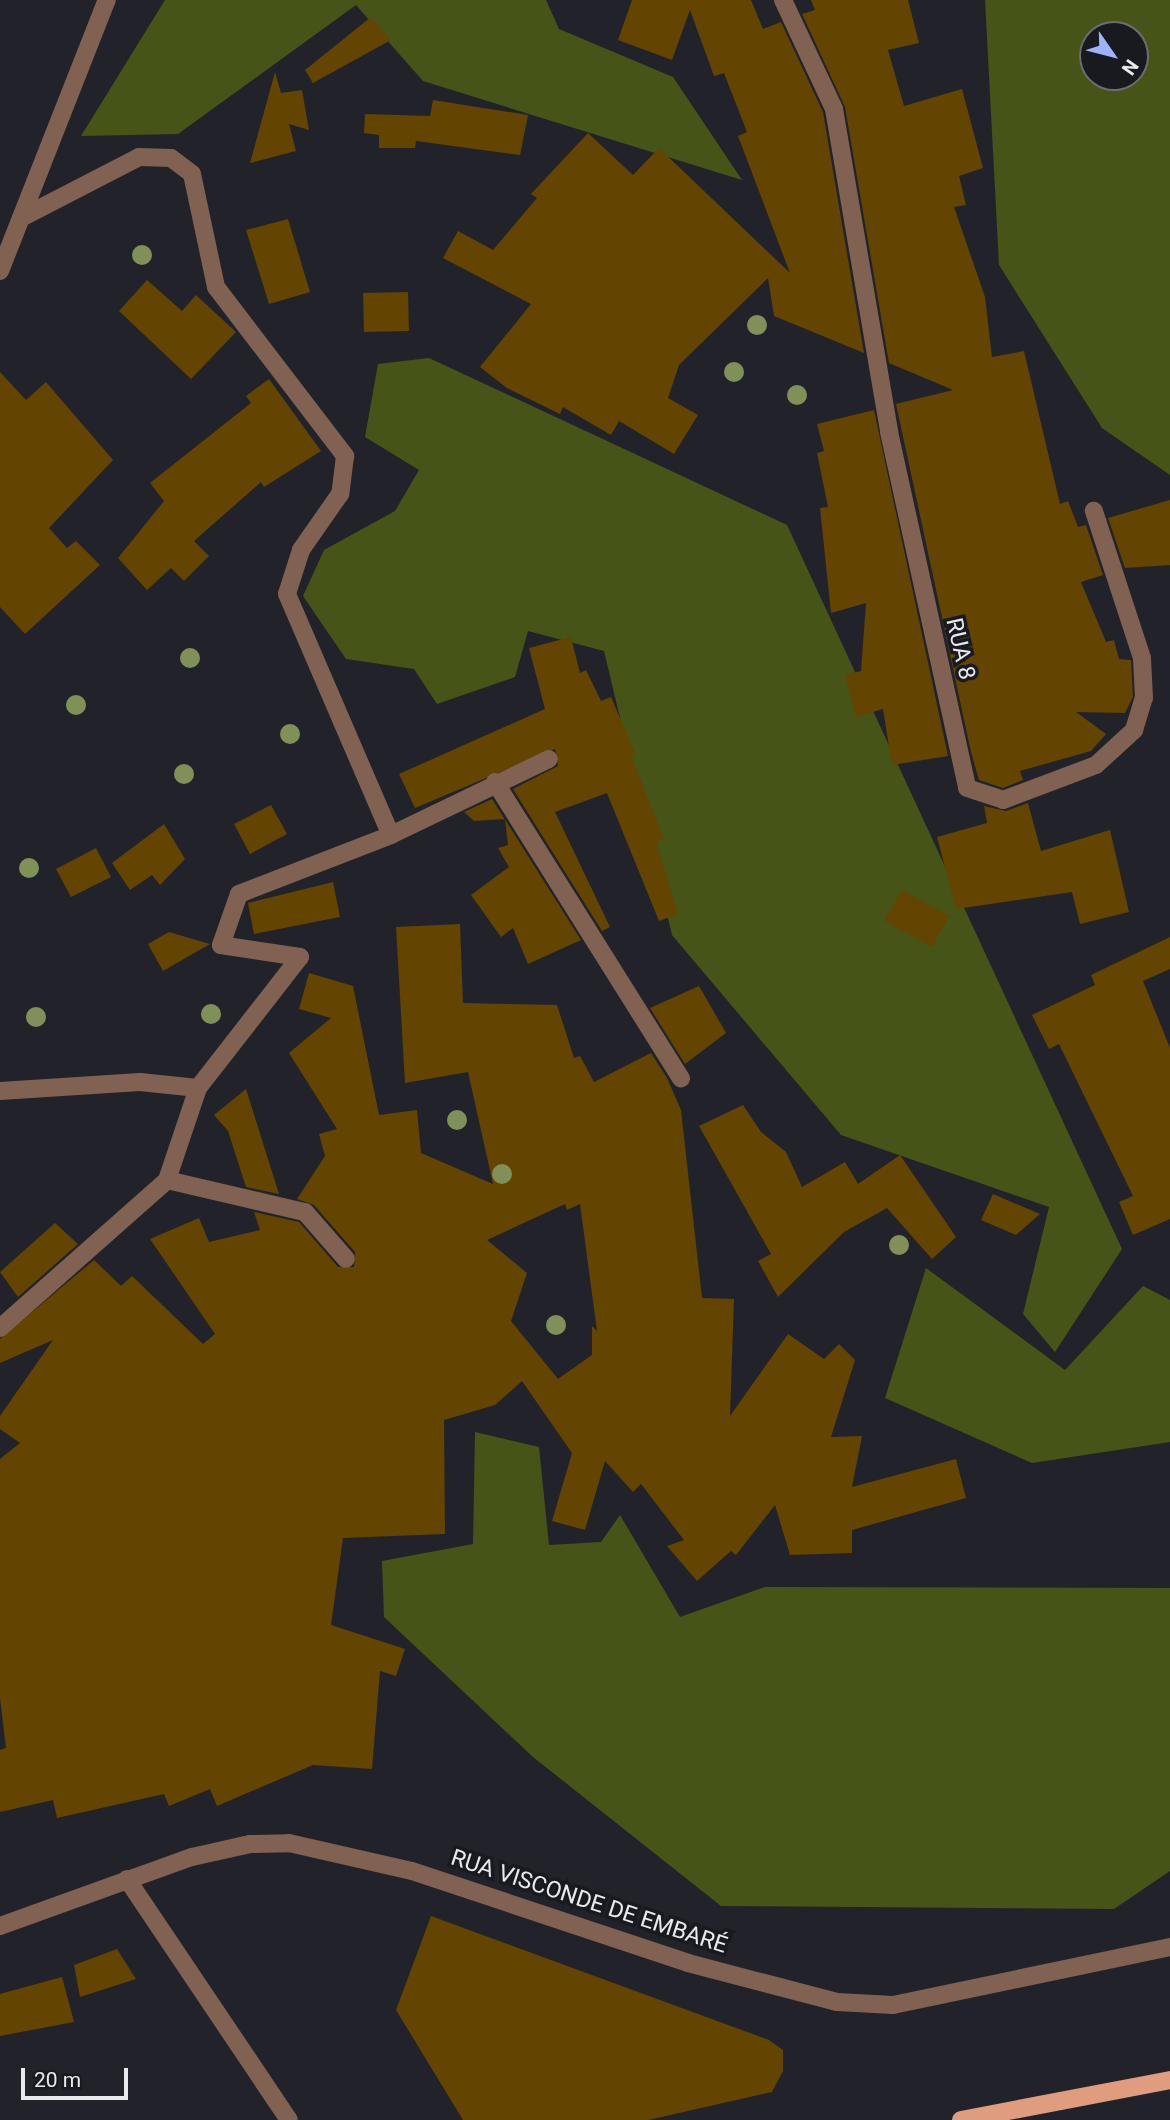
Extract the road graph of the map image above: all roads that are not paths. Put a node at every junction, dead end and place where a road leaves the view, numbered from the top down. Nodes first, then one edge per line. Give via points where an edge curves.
1 (107, 0) edge
2 (783, 0) edge
3 (21, 218) junction
4 (0, 271) edge
5 (1094, 511) dead end
6 (549, 759) dead end
7 (495, 782) junction
8 (391, 835) junction
9 (681, 1079) dead end
10 (198, 1088) junction
11 (0, 1091) edge
12 (167, 1180) junction
13 (346, 1259) dead end
14 (0, 1328) edge
15 (127, 1879) junction
16 (0, 1926) edge
17 (1170, 1947) edge
18 (1170, 2080) edge
19 (289, 2120) edge
20 (961, 2120) edge

1 - 3 street
2 - 5 street, RUA 8 via 834,109 889,432 967,788 1003,800 1096,765 1134,730 1144,698 1142,659
3 - 4 street
3 - 8 street via 139,157 171,158 192,174 216,287 345,456 340,494 301,550 287,594
6 - 7 street
7 - 8 street
7 - 9 street
8 - 10 street via 239,894 221,945 300,957
10 - 11 street via 139,1082
10 - 12 street
12 - 13 street via 305,1212
12 - 14 street
15 - 16 street, RUA VISCONDE DE EMBARÉ
15 - 17 street, RUA VISCONDE DE EMBARÉ via 250,1844 289,1843 412,1871 688,1963 837,2002 893,2005
15 - 19 street
18 - 20 main road

